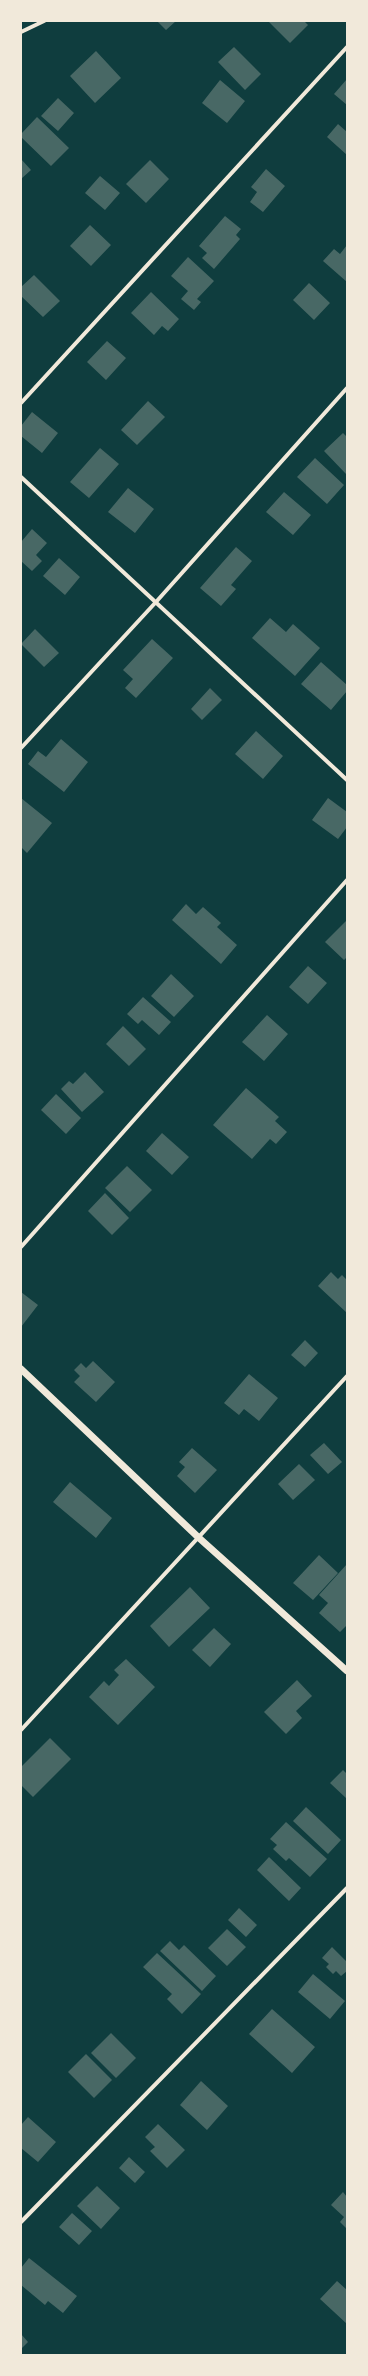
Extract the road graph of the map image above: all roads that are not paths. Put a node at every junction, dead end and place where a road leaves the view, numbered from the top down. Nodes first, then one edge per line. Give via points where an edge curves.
1 (44, 21) edge
2 (21, 32) edge
3 (347, 47) edge
4 (347, 388) edge
5 (21, 403) edge
6 (21, 477) edge
7 (156, 602) junction
8 (21, 748) edge
9 (347, 780) edge
10 (347, 880) edge
11 (21, 1247) edge
12 (21, 1369) edge
13 (347, 1376) edge
14 (198, 1537) junction
15 (347, 1671) edge
16 (21, 1730) edge
17 (347, 1888) edge
18 (21, 2222) edge

1 - 2 street
3 - 5 street
4 - 7 street
6 - 7 street
7 - 8 street
7 - 9 street
10 - 11 street
12 - 14 street
13 - 14 street
14 - 15 street
14 - 16 street
17 - 18 street

